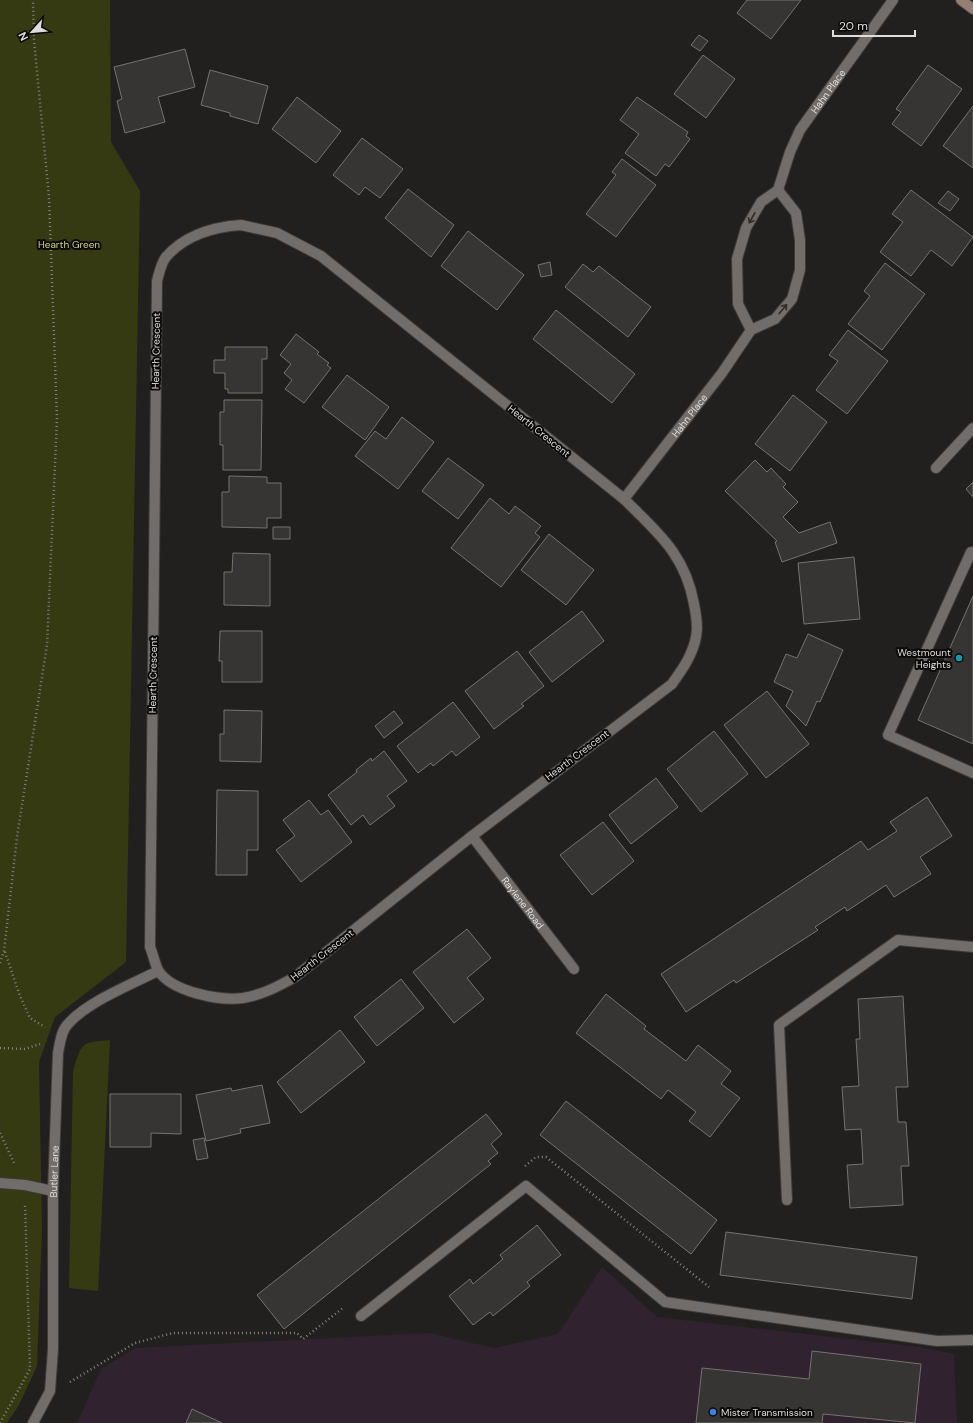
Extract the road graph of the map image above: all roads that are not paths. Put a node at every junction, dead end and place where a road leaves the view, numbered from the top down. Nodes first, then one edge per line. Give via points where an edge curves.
1 (893, 0) edge
2 (961, 0) edge
3 (973, 9) edge
4 (778, 190) junction
5 (751, 330) junction
6 (973, 428) edge
7 (936, 468) dead end
8 (624, 499) junction
9 (971, 552) dead end
10 (973, 773) edge
11 (472, 836) junction
12 (973, 947) edge
13 (574, 969) dead end
14 (158, 971) junction
15 (0, 1183) edge
16 (54, 1191) junction
17 (786, 1200) dead end
18 (361, 1316) dead end
19 (973, 1340) edge
20 (33, 1423) edge

1 - 4 street, Hahn Place via 800,130
2 - 3 street
4 -> 5 street via 761,202 746,228 737,259 738,304
5 -> 4 street via 775,319 792,299 800,270 800,240 796,213
5 - 8 street, Hahn Place via 722,373
6 - 7 street
8 - 11 street, Hearth Crescent via 666,542 684,568 693,595 698,626 690,656 672,684
8 - 14 street, Hearth Crescent via 321,256 278,233 241,224 217,227 180,244 165,258 157,281 150,947
9 - 10 street via 888,735
11 - 13 street, Raylene Road
11 - 14 street, Hearth Crescent via 295,977 273,989 243,998 217,997 191,992 168,982
12 - 17 street via 898,940 779,1025
14 - 16 street, Butler Lane via 83,1010 67,1025 61,1037 58,1053
15 - 16 street
16 - 20 street, Butler Lane via 53,1349 50,1391
18 - 19 street via 526,1186 666,1302 937,1341

